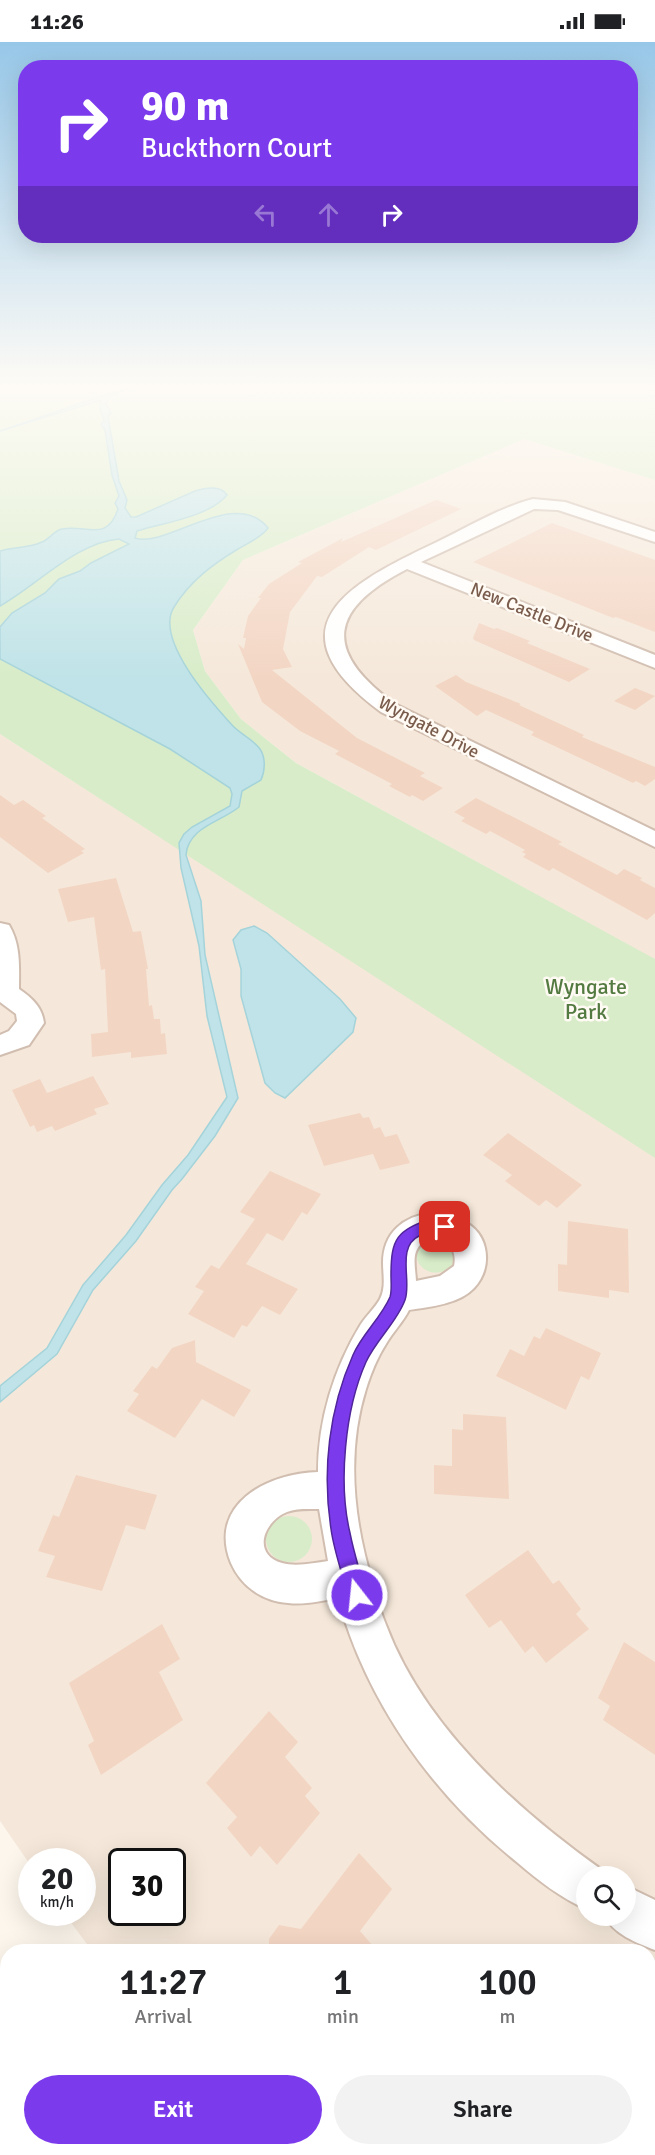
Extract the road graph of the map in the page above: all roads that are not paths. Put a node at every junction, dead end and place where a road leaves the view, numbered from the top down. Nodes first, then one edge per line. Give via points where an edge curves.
1 (655, 537) edge
2 (408, 563) junction
3 (655, 662) edge
4 (655, 840) edge
5 (0, 932) edge
6 (3, 995) edge
7 (0, 1045) edge
8 (398, 1297) dead end
9 (336, 1490) junction
10 (351, 1576) junction
11 (576, 1879) edge
12 (636, 1915) edge
13 (655, 1927) edge

1 - 2 street, Wyngate Drive via 542,502
2 - 3 street, New Castle Drive
2 - 4 street, Wyngate Drive via 359,591 339,615 335,648 352,678 376,700 408,719
5 - 6 street via 7,956
6 - 7 street via 27,1008 32,1023 19,1038
8 - 9 street via 360,1356 347,1389 339,1430
9 - 10 street via 340,1531
9 - 10 street via 279,1496 265,1504 245,1530 245,1546 250,1561 262,1576 277,1582 292,1585
10 - 11 street via 368,1633 411,1717 478,1798 521,1839
12 - 13 street

